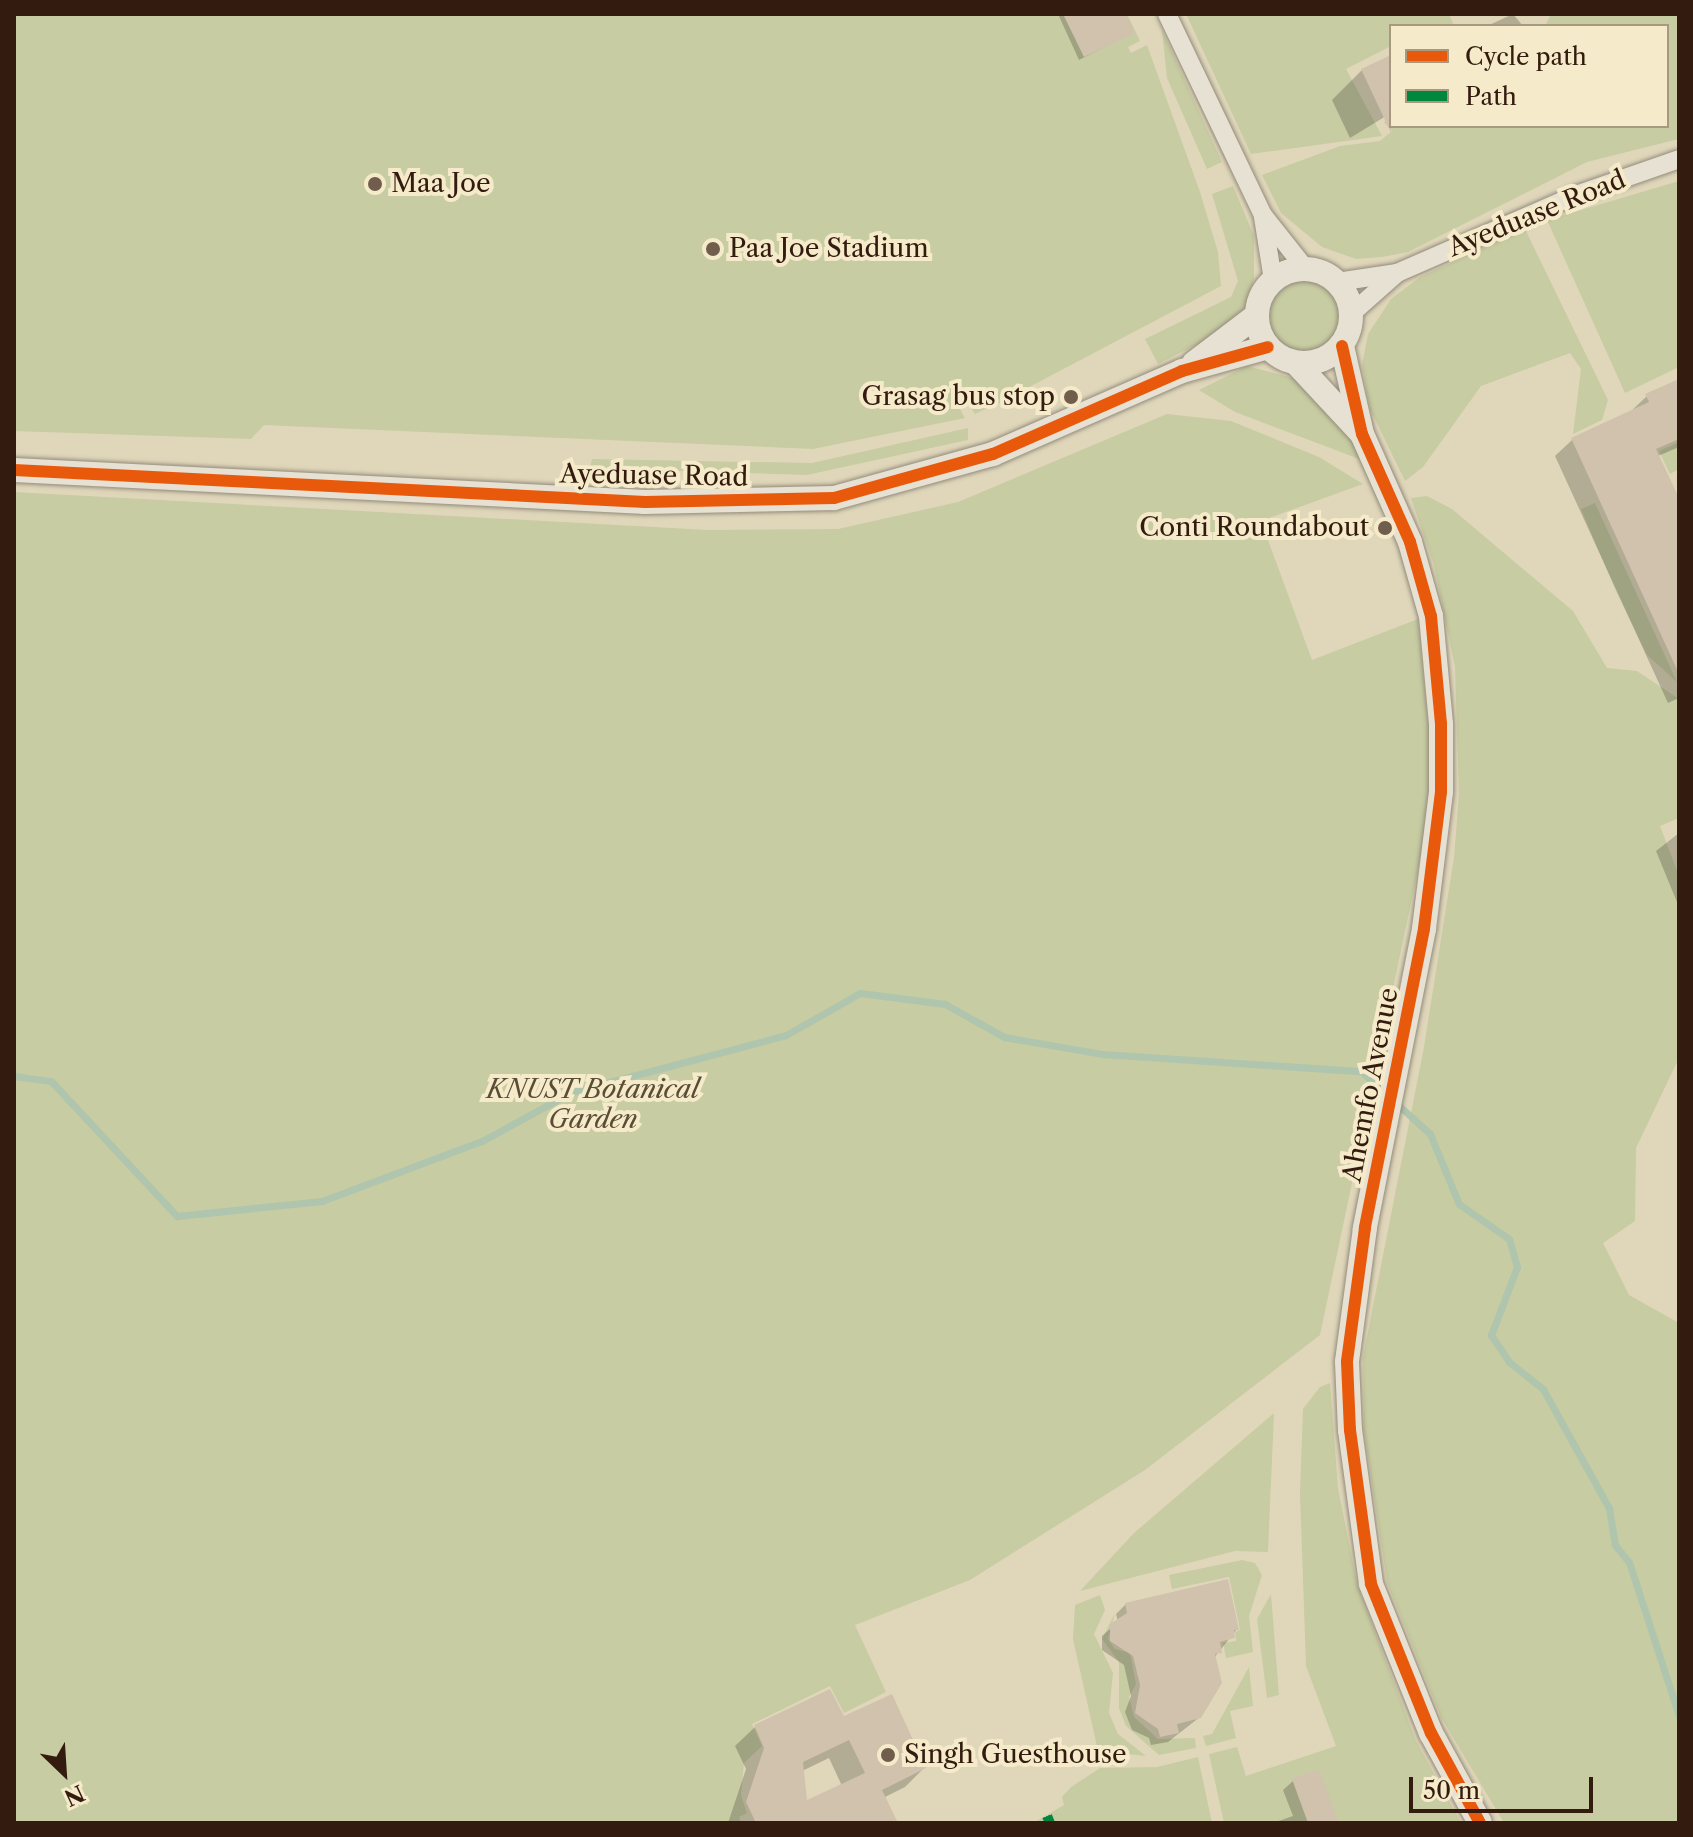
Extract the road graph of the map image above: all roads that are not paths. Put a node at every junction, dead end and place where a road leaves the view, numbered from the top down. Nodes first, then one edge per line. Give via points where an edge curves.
1 (1167, 14) edge
2 (1679, 159) edge
3 (1263, 215) junction
4 (1305, 268) junction
5 (1397, 273) junction
6 (1273, 280) junction
7 (1337, 282) junction
8 (1352, 313) junction
9 (1256, 316) junction
10 (1342, 346) junction
11 (1268, 347) junction
12 (1296, 363) junction
13 (1182, 371) junction
14 (1362, 434) junction
15 (14, 470) edge
16 (1480, 1823) edge

1 - 3 street
2 - 5 street, Ayeduase Road via 1573,196
3 - 4 street
3 - 6 street
4 - 6 street
4 - 7 street
5 - 7 street, Ayeduase Road
5 - 8 street, Ayeduase Road
6 - 9 street via 1261,296
7 - 8 street
8 - 10 street
9 - 11 street
9 - 13 street, Ayeduase Road
10 - 12 street via 1328,357
10 - 14 street, Ahemfo Avenue
11 - 12 street
11 - 13 street, Ayeduase Road
12 - 14 street, Ahemfo Avenue
13 - 15 street, Ayeduase Road via 993,454 834,498 645,502
14 - 16 street, Ahemfo Avenue via 1410,542 1439,665 1441,792 1424,929 1384,1127 1347,1362 1350,1430 1371,1584 1431,1733

